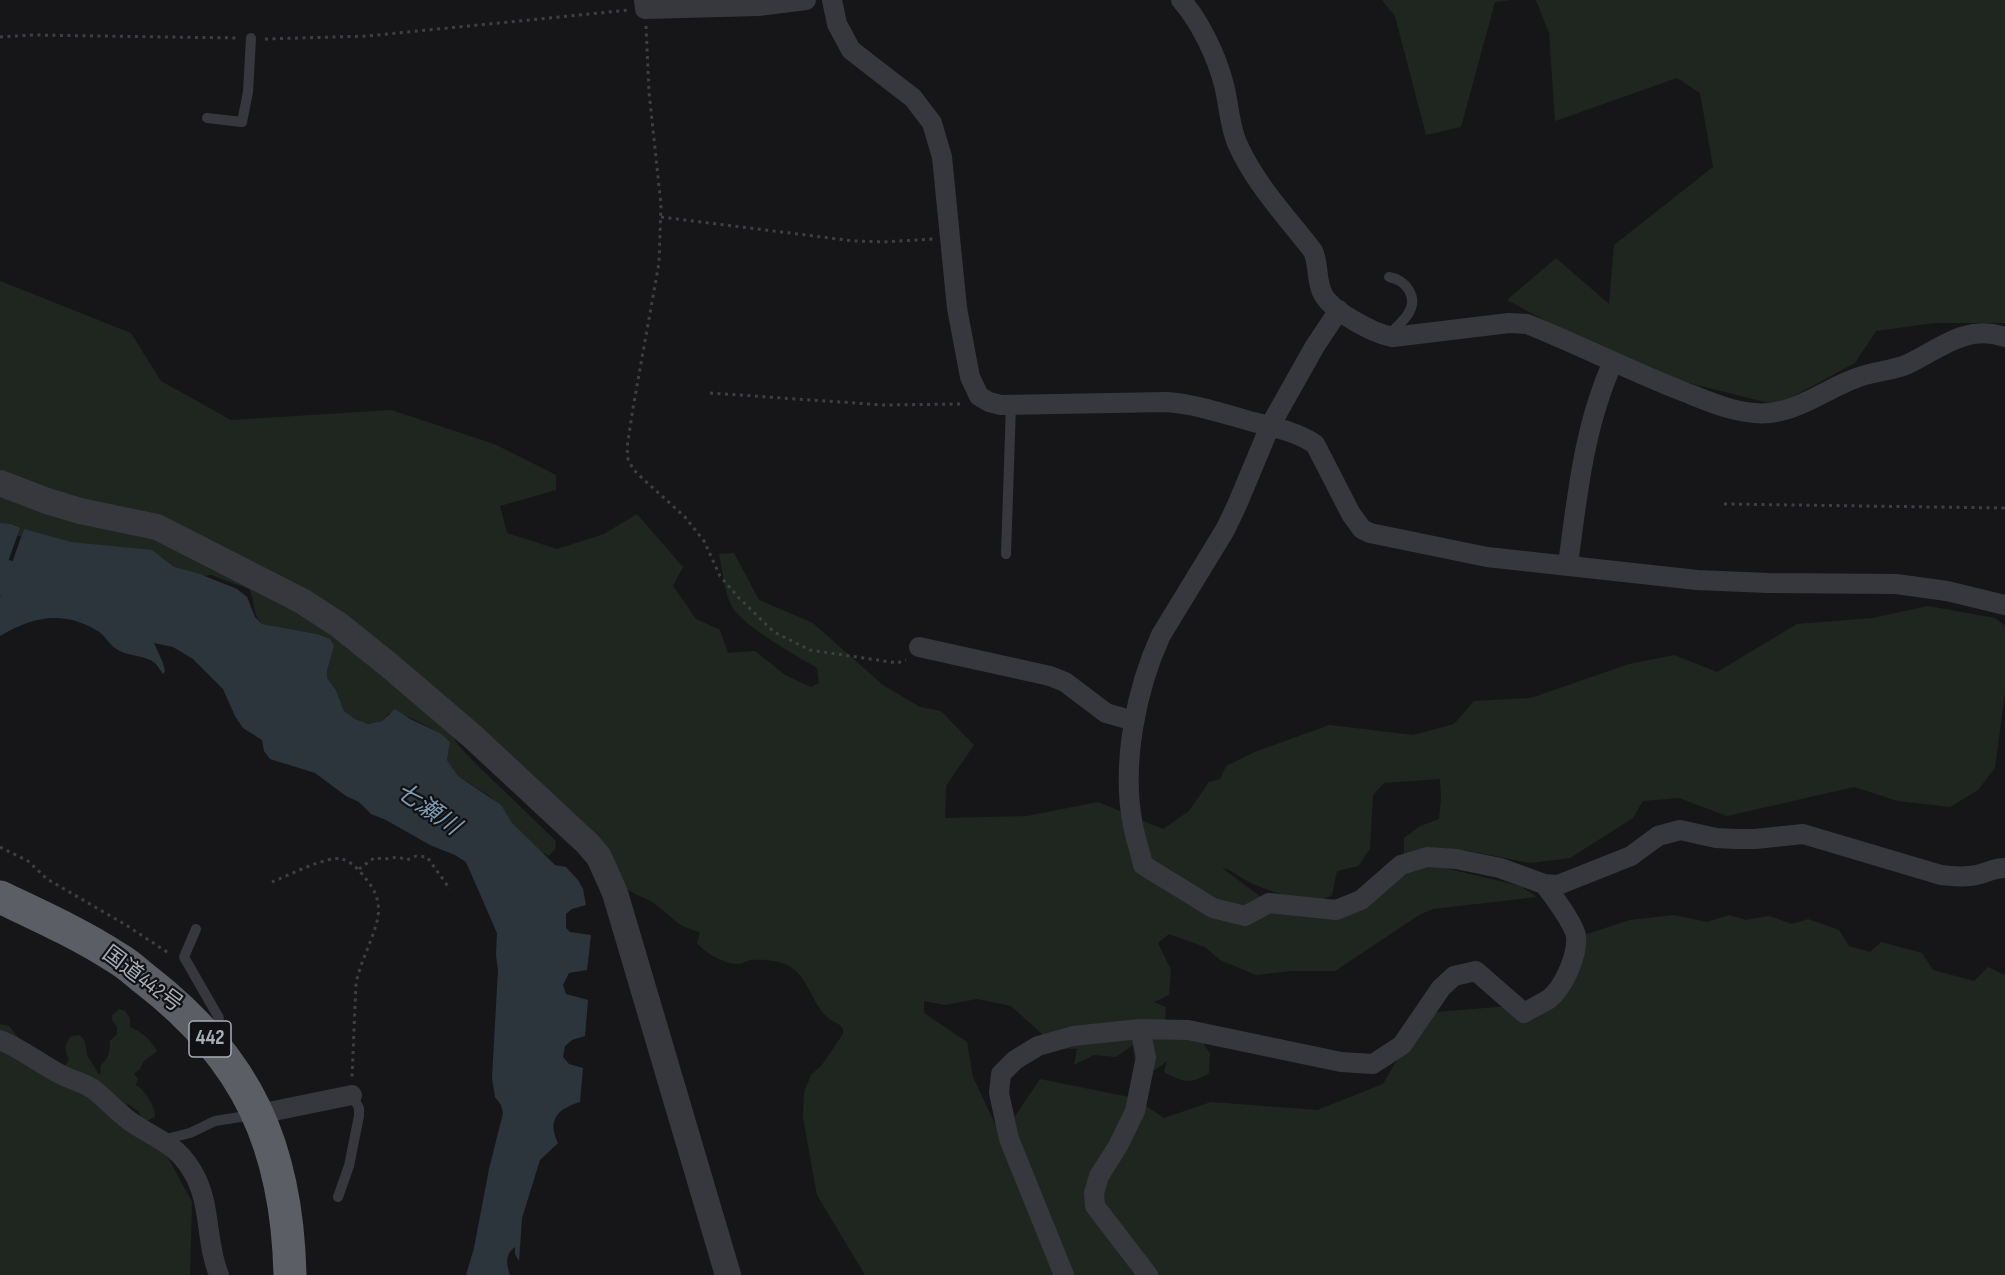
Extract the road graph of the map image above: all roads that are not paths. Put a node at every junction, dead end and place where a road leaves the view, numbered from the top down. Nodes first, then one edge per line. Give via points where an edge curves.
1 (806, 0) edge
2 (832, 0) edge
3 (1180, 0) edge
4 (644, 4) edge
5 (251, 38) road end
6 (207, 118) dead end
7 (1389, 277) dead end
8 (1339, 310) junction
9 (1387, 336) junction
10 (2005, 337) edge
11 (1613, 363) junction
12 (1011, 405) junction
13 (1270, 426) junction
14 (0, 483) edge
15 (1006, 554) dead end
16 (1568, 565) junction
17 (2005, 605) edge
18 (919, 647) road end
19 (1134, 722) junction
20 (2005, 868) edge
21 (1544, 884) junction
22 (0, 897) edge
23 (196, 929) dead end
24 (1140, 1029) junction
25 (207, 1035) junction
26 (0, 1040) edge
27 (352, 1095) joint
28 (259, 1114) junction
29 (162, 1140) junction
30 (338, 1197) dead end
31 (219, 1275) edge
32 (290, 1275) edge
33 (728, 1275) edge
34 (1064, 1275) edge
35 (1148, 1275) edge

1 - 4 street via 758,6
2 - 12 street via 837,24 851,50 913,98 932,123 942,157 959,326 970,377 979,396 994,404
3 - 8 street via 1197,22 1221,76 1236,142 1263,189 1312,251 1318,263 1322,294
5 - 6 lane via 242,122
7 - 9 lane via 1405,283 1411,307
8 - 9 street
8 - 13 street
9 - 11 street via 1518,322
10 - 11 street via 1981,332 1966,335 1892,370 1862,376 1796,407 1770,413 1746,412 1709,402
11 - 16 street via 1586,445
12 - 13 street via 1186,404
12 - 15 lane
13 - 16 street via 1315,444 1351,514 1370,533 1487,557
13 - 19 street via 1238,505 1153,652
14 - 33 street via 80,511 157,527 302,601 390,666 588,844 599,857 615,893
16 - 17 street via 1734,582 1896,584
18 - 19 street via 1050,676 1065,682 1106,713
19 - 21 street via 1129,796 1143,865 1213,908 1245,916 1269,903 1336,910 1361,900 1401,865 1427,857 1500,868
20 - 21 street via 1969,876 1941,875 1803,834 1736,839 1680,830 1658,836 1631,856 1558,885
21 - 24 street via 1576,935 1572,962 1564,981 1550,998 1524,1013 1476,970 1454,976 1441,988 1402,1045 1373,1064 1341,1062 1188,1030
22 - 25 highway, 国道442号 / 442 via 119,959 180,1007
23 - 25 lane via 184,957 219,1018
24 - 34 street via 1073,1036 1038,1046 1001,1074 999,1093 1009,1139
24 - 35 street via 1146,1057 1135,1110 1099,1176 1094,1193 1095,1206
25 - 28 highway, 国道442号 / 442 via 239,1078
26 - 29 street via 90,1088 124,1117
27 - 28 street
27 - 30 lane via 358,1116 350,1166
28 - 29 lane via 215,1121
28 - 32 highway, 国道442号 / 442 via 279,1174 288,1226
29 - 31 street via 175,1148 196,1178

